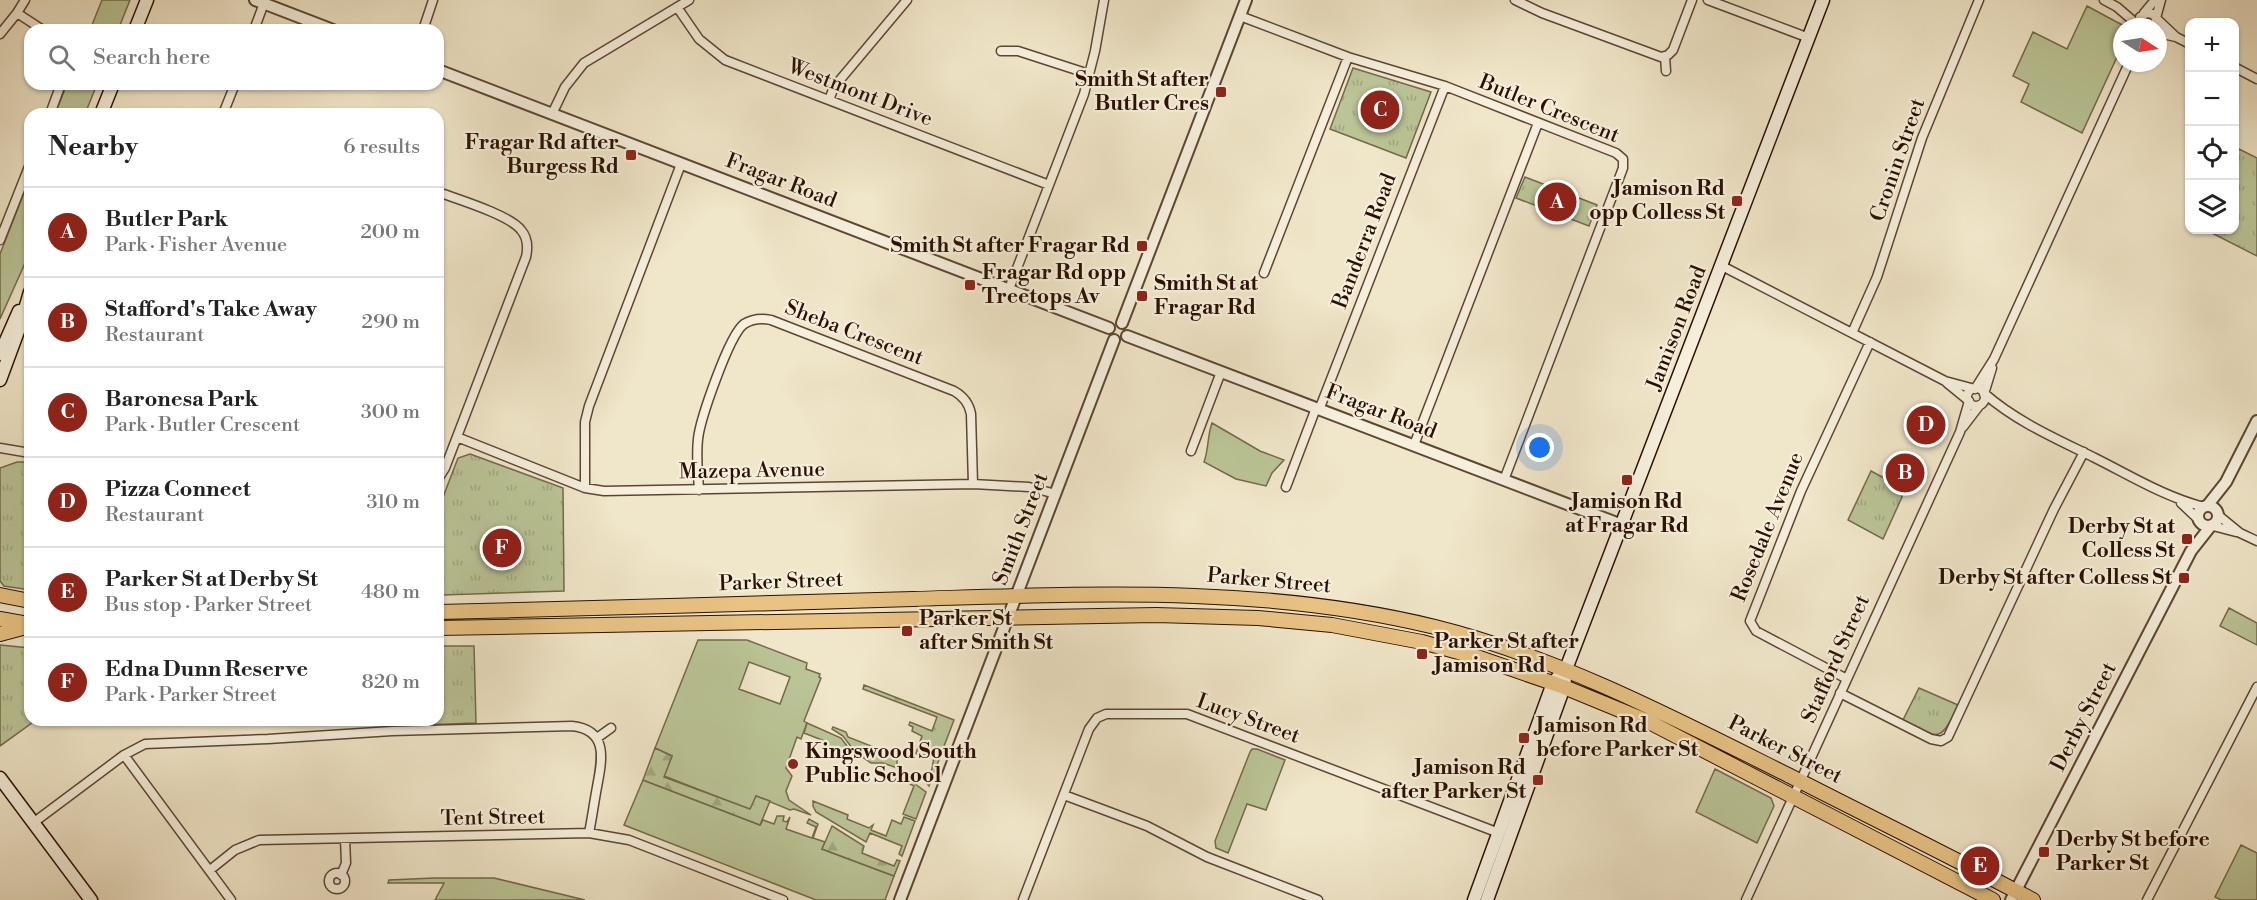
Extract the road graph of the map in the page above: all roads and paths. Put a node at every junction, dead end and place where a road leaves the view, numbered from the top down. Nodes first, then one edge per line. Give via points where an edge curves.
1 (25, 0) edge
2 (147, 0) edge
3 (433, 0) edge
4 (689, 0) edge
5 (907, 0) edge
6 (1104, 0) edge
7 (1246, 0) edge
8 (1515, 0) edge
9 (1692, 0) edge
10 (1708, 0) edge
11 (1823, 0) edge
12 (1979, 0) edge
13 (2104, 0) edge
14 (2155, 0) edge
15 (2161, 0) edge
16 (260, 2) edge
17 (677, 7) junction
18 (2117, 7) junction
19 (17, 13) junction
20 (2144, 13) junction
21 (1240, 16) junction
22 (2130, 18) edge
23 (2140, 18) edge
24 (2154, 18) edge
25 (2157, 18) edge
26 (34, 24) edge
27 (137, 24) edge
28 (256, 24) edge
29 (317, 24) edge
30 (425, 24) edge
31 (2167, 30) edge
32 (0, 34) edge
33 (2167, 35) edge
34 (2176, 37) junction
35 (1809, 38) junction
36 (2185, 42) edge
37 (1001, 51) dead end
38 (1665, 56) junction
39 (1348, 57) junction
40 (2239, 69) edge
41 (1666, 71) dead end
42 (444, 72) edge
43 (2125, 72) edge
44 (1089, 74) junction
45 (2257, 79) edge
46 (1445, 86) junction
47 (59, 90) edge
48 (111, 90) edge
49 (233, 90) edge
50 (829, 100) junction
51 (52, 108) edge
52 (103, 108) edge
53 (226, 108) edge
54 (552, 114) junction
55 (1538, 123) junction
56 (681, 164) junction
57 (24, 179) edge
58 (1049, 185) junction
59 (444, 194) edge
60 (0, 240) edge
61 (1722, 266) junction
62 (1264, 273) dead end
63 (1009, 290) junction
64 (24, 302) edge
65 (24, 312) edge
66 (1122, 323) junction
67 (1109, 328) junction
68 (1852, 333) junction
69 (1127, 336) junction
70 (1114, 340) junction
71 (1870, 342) junction
72 (0, 354) edge
73 (1994, 359) junction
74 (1221, 372) junction
75 (0, 380) edge
76 (1945, 381) junction
77 (1975, 389) junction
78 (1984, 394) junction
79 (1969, 401) junction
80 (1979, 406) junction
81 (1317, 409) junction
82 (2005, 411) junction
83 (2257, 421) edge
84 (1960, 432) junction
85 (457, 437) junction
86 (1414, 445) junction
87 (0, 448) edge
88 (1191, 451) dead end
89 (24, 452) edge
90 (2084, 452) junction
91 (444, 470) edge
92 (1504, 480) junction
93 (2226, 482) junction
94 (973, 484) junction
95 (1286, 487) dead end
96 (585, 488) junction
97 (699, 490) junction
98 (1056, 494) junction
99 (2178, 501) junction
100 (2205, 507) junction
101 (2218, 513) junction
102 (2198, 520) junction
103 (1622, 525) junction
104 (2211, 526) junction
105 (2240, 532) junction
106 (2257, 542) edge
107 (2191, 551) junction
108 (0, 595) edge
109 (1016, 596) junction
110 (24, 600) edge
111 (444, 612) edge
112 (1007, 617) junction
113 (0, 619) edge
114 (24, 624) edge
115 (24, 627) edge
116 (444, 628) edge
117 (0, 634) edge
118 (1566, 669) junction
119 (1847, 679) junction
120 (1558, 685) junction
121 (2257, 687) edge
122 (1840, 693) junction
123 (611, 728) dead end
124 (597, 738) junction
125 (124, 755) junction
126 (0, 778) edge
127 (1800, 782) junction
128 (1064, 795) junction
129 (1793, 798) junction
130 (33, 823) junction
131 (589, 833) junction
132 (1504, 835) junction
133 (345, 839) junction
134 (210, 870) junction
135 (342, 875) dead end
136 (2014, 896) edge
137 (777, 899) edge
138 (91, 900) edge
139 (231, 900) edge
140 (900, 900) edge
141 (1023, 900) edge
142 (1318, 900) edge
143 (1474, 900) edge
144 (1486, 900) edge
145 (1746, 900) edge
146 (1993, 900) edge
147 (2033, 900) edge
148 (2147, 900) edge

1 - 19 street
2 - 27 main road
3 - 30 street
4 - 17 street
5 - 50 street via 834,87
6 - 44 street
7 - 21 street
8 - 38 street via 1654,56
9 - 38 street via 1675,46
10 - 35 street
11 - 35 main road, Jamison Road
12 - 68 street, Cronin Street via 1922,138 1877,277
13 - 18 street
14 - 20 street
15 - 25 street
16 - 28 street
16 - 29 street
17 - 50 street, Westmont Drive via 699,39 718,56
17 - 54 street via 584,63 565,87
18 - 20 street
18 - 22 street
19 - 26 street
19 - 32 street
20 - 23 street
20 - 24 street
21 - 39 street, Butler Crescent
21 - 66 street
31 - 34 street
33 - 34 street
34 - 36 street
35 - 61 main road, Jamison Road
37 - 44 street via 1018,51
38 - 41 street
39 - 46 street, Butler Crescent
39 - 62 street
40 - 45 street
42 - 54 street, Fragar Road
43 - 73 street
44 - 58 street
46 - 55 street, Butler Crescent
46 - 81 street, Banderra Road
47 - 51 street
48 - 52 main road
49 - 53 street
50 - 58 street, Westmont Drive
54 - 56 street, Fragar Road
55 - 86 street
55 - 92 street, Butler Crescent via 1616,153 1624,165
56 - 63 street, Fragar Road
56 - 96 street via 589,406 585,422
57 - 60 street
58 - 63 street
59 - 85 street via 514,223 525,235 528,246
61 - 68 street
61 - 103 main road, Jamison Road
63 - 67 street, Fragar Road
64 - 72 main road
65 - 75 main road
66 - 67 street
66 - 69 street
67 - 70 street
68 - 71 street
69 - 70 street
69 - 74 street, Fragar Road
70 - 98 street, Smith Street
71 - 76 street
71 - 119 street, Rosedale Avenue via 1801,491 1750,621 1756,631
73 - 77 street
73 - 78 street
74 - 81 street, Fragar Road
74 - 88 street
76 - 77 street
76 - 79 street
77 - 78 street
77 - 79 street via 1969,393
78 - 80 street via 1985,400
78 - 82 street
79 - 80 street
79 - 84 street, Stafford Street
80 - 82 street
80 - 84 street, Stafford Street
81 - 86 street, Fragar Road
81 - 95 street, Banderra Road
82 - 90 street
83 - 93 street
84 - 119 street, Stafford Street
85 - 91 street
85 - 96 street, Mazepa Avenue
86 - 92 street, Fragar Road
87 - 89 street
90 - 99 street
90 - 122 street via 1948,737 1931,740
92 - 103 street, Fragar Road
93 - 100 street
93 - 101 street
94 - 97 street, Mazepa Avenue
94 - 97 street, Sheba Crescent via 971,414 962,396 761,319 747,322 736,333 703,417 698,442
94 - 98 street, Mazepa Avenue via 1029,487
96 - 97 street, Mazepa Avenue via 620,492
98 - 109 street, Smith Street
99 - 100 street
99 - 102 street
100 - 101 street via 2213,507
100 - 102 street
101 - 104 street
101 - 105 street
102 - 104 street
102 - 107 street, Derby Street
103 - 118 main road, Jamison Road
104 - 105 street
104 - 107 street, Derby Street
105 - 106 street
107 - 136 street, Derby Street
108 - 110 highway
109 - 111 highway, Parker Street
109 - 112 street, Smith Street
109 - 118 highway, Parker Street via 1199,596 1331,606 1436,627
112 - 116 highway, Parker Street
112 - 120 highway, Parker Street via 1207,616 1332,625 1480,657
112 - 140 street, Smith Street
113 - 114 highway
115 - 117 highway
118 - 120 main road, Jamison Road
118 - 127 highway, Parker Street via 1667,714
119 - 122 street, Stafford Street
120 - 129 highway, Parker Street via 1648,722
120 - 132 main road, Jamison Road
121 - 148 street
122 - 127 street, Stafford Street
123 - 124 street
124 - 125 street via 588,730 572,726 392,731 268,740 155,742
124 - 131 street via 602,758
125 - 130 street
125 - 134 street
126 - 130 main road
127 - 129 street, Stafford Street
127 - 136 highway, Parker Street via 1875,818
128 - 132 street, Lucy Street via 1089,729 1097,718 1109,713 1181,713
128 - 141 street, Lucy Street
128 - 142 street via 1147,826 1207,857
129 - 145 street, Stafford Street
129 - 146 highway, Parker Street
130 - 138 main road
131 - 133 street, Tent Street
131 - 137 street, Tent Street via 629,840
132 - 143 main road, Jamison Road
132 - 144 main road, Jamison Road
133 - 134 street, Tent Street via 259,840 235,850
133 - 135 street
134 - 139 street
136 - 147 highway, Parker Street

